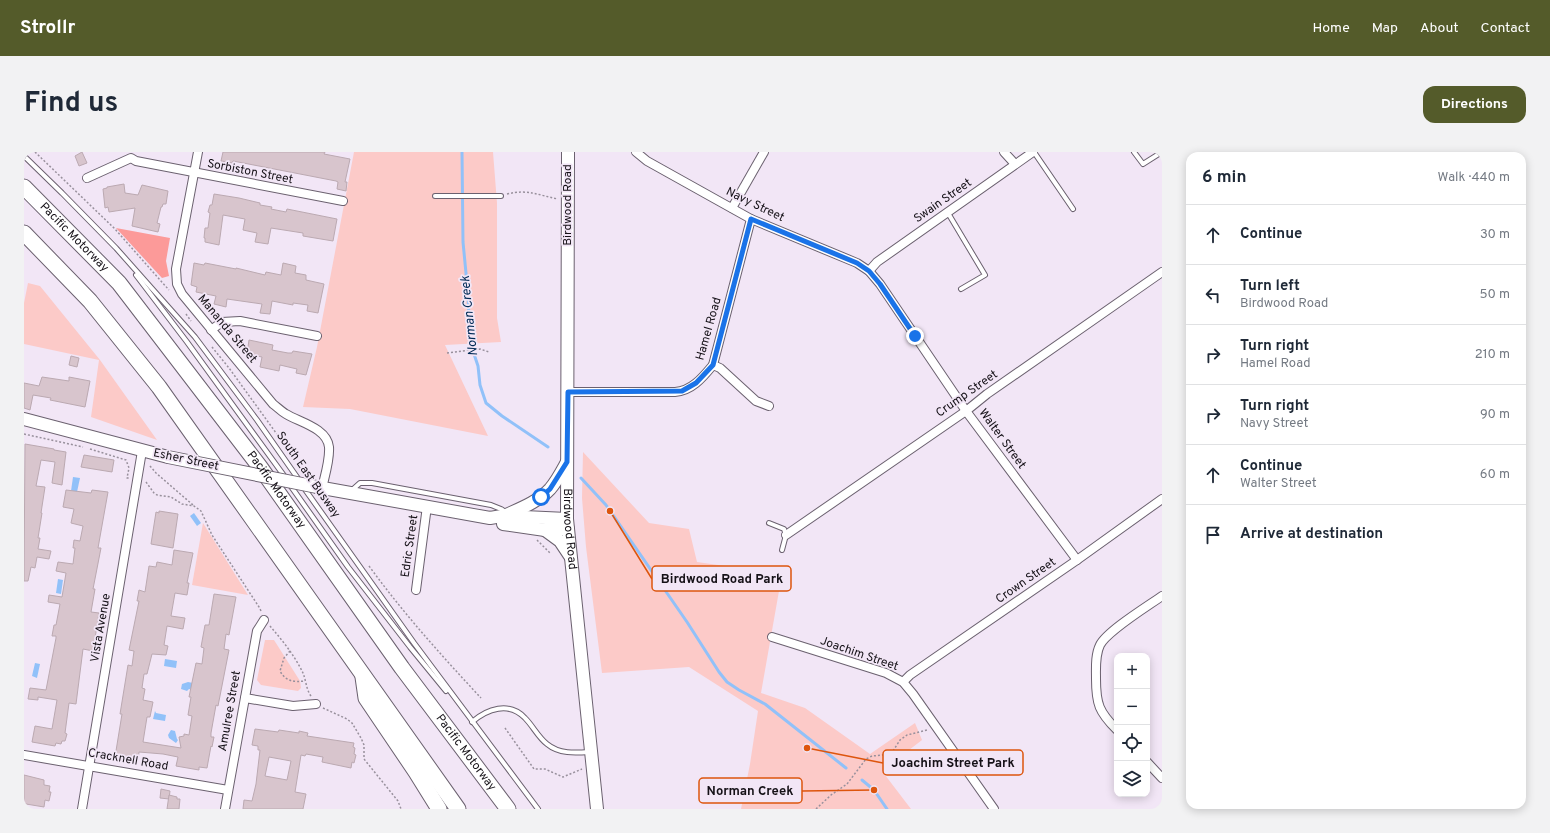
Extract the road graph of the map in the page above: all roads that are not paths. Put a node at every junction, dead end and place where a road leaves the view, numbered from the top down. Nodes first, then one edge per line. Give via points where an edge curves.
1 (198, 152) edge
2 (568, 152) edge
3 (636, 152) edge
4 (764, 152) edge
5 (1004, 152) edge
6 (1033, 152) edge
7 (1134, 152) edge
8 (1162, 152) edge
9 (129, 155) edge
10 (24, 156) edge
11 (1015, 164) junction
12 (194, 173) junction
13 (87, 178) dead end
14 (24, 187) edge
15 (435, 196) dead end
16 (500, 196) road end
17 (343, 201) dead end
18 (732, 208) junction
19 (1073, 209) dead end
20 (947, 212) junction
21 (751, 219) junction
22 (24, 233) edge
23 (116, 248) junction
24 (869, 271) junction
25 (1162, 272) edge
26 (961, 289) dead end
27 (211, 330) junction
28 (317, 336) dead end
29 (713, 365) junction
30 (568, 392) junction
31 (769, 406) dead end
32 (966, 411) junction
33 (24, 419) edge
34 (142, 451) junction
35 (567, 462) junction
36 (319, 487) junction
37 (349, 493) junction
38 (1162, 499) edge
39 (427, 506) junction
40 (505, 515) junction
41 (490, 518) junction
42 (769, 523) dead end
43 (568, 524) junction
44 (545, 530) junction
45 (786, 536) junction
46 (782, 550) dead end
47 (571, 560) junction
48 (1077, 560) junction
49 (416, 590) dead end
50 (1162, 596) edge
51 (264, 620) dead end
52 (772, 638) dead end
53 (362, 674) junction
54 (903, 682) junction
55 (245, 698) junction
56 (316, 704) road end
57 (472, 722) junction
58 (1114, 726) edge
59 (591, 752) junction
60 (24, 755) edge
61 (1150, 765) edge
62 (89, 766) junction
63 (1162, 778) edge
64 (228, 790) junction
65 (82, 809) edge
66 (225, 809) edge
67 (439, 809) edge
68 (458, 809) edge
69 (508, 809) edge
70 (538, 809) edge
71 (597, 809) edge
72 (994, 809) edge

1 - 12 street, Mananda Street
2 - 30 main road, Birdwood Road
3 - 18 street, Navy Street via 647,161
4 - 18 street
5 - 11 street
6 - 11 street, Swain Street
6 - 19 lane
7 - 8 lane via 1144,164
9 - 12 street, Sorbiston Street via 136,161
9 - 13 street, Sorbiston Street
10 - 23 lane, South East Busway
11 - 20 street, Swain Street
12 - 17 street, Sorbiston Street
12 - 27 street, Mananda Street via 176,269 177,284
14 - 69 highway, Pacific Motorway via 120,283 260,467 398,662
15 - 16 lane
18 - 21 street, Navy Street
20 - 24 street, Swain Street
20 - 26 lane via 985,275
21 - 24 street, Navy Street via 857,263
21 - 29 street, Hamel Road
22 - 53 highway via 90,301 154,381
23 - 57 lane, South East Busway via 234,406 348,567
23 - 57 lane, South East Busway via 195,338 257,420
24 - 32 street, Walter Street
25 - 32 street, Crump Street
27 - 28 street via 222,322 240,321
27 - 36 street, Mananda Street via 273,404 322,434 329,447
29 - 30 street, Hamel Road via 696,383 682,391
29 - 31 street via 720,368 756,401
30 - 35 main road, Birdwood Road
32 - 45 street, Crump Street
32 - 48 street, Walter Street
33 - 34 main road, Esher Street
34 - 36 main road, Esher Street, bridge
34 - 62 street, Vista Avenue
35 - 40 main road via 550,489 540,498
35 - 43 main road, Birdwood Road
36 - 37 main road, Esher Street
37 - 39 main road, Esher Street
37 - 40 lane, Esher Street via 360,483 372,483 491,505 501,508
38 - 48 street, Crown Street
39 - 41 main road, Esher Street
39 - 49 street, Edric Street
40 - 41 main road, Esher Street
40 - 43 main road, Esher Street
41 - 44 main road, Esher Street via 502,524
42 - 45 lane via 784,529
43 - 44 main road, Esher Street
43 - 47 main road, Birdwood Road
44 - 47 main road via 560,541
45 - 46 lane
47 - 59 main road, Birdwood Road
48 - 54 street, Crown Street
50 - 58 street via 1113,630 1100,645 1096,661 1096,696 1100,709
51 - 55 street, Amulree Street via 256,632
52 - 54 street, Joachim Street via 886,673
53 - 67 highway via 366,698
53 - 68 highway
54 - 72 street, Joachim Street
55 - 56 street via 293,706
55 - 64 street, Amulree Street
57 - 59 lane via 494,709 505,708 524,717 548,745 574,753
57 - 70 lane, South East Busway
59 - 71 main road, Birdwood Road
60 - 62 street, Cracknell Road
61 - 63 street
62 - 64 street, Cracknell Road
62 - 65 street, Vista Avenue
64 - 66 street, Amulree Street

